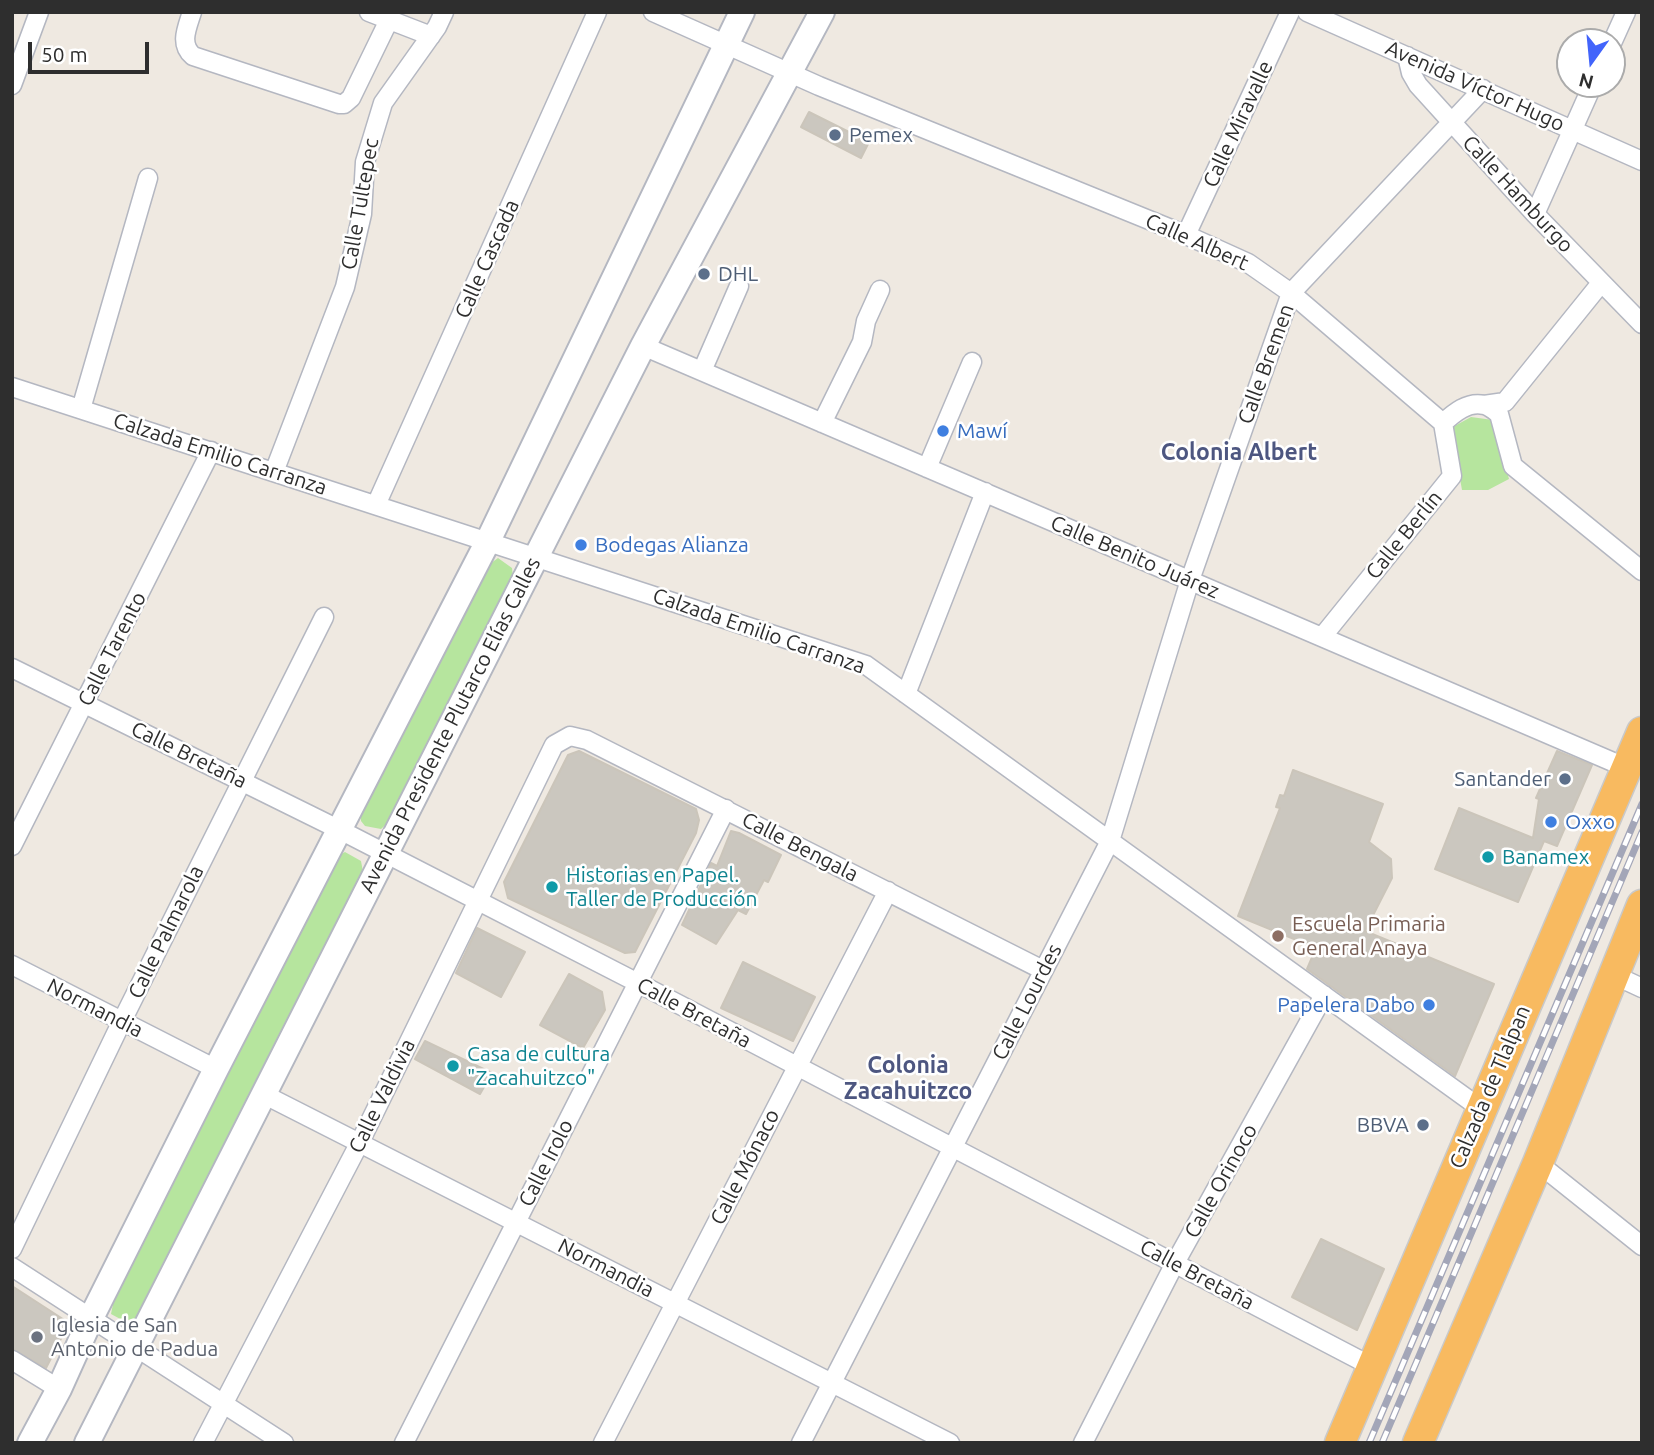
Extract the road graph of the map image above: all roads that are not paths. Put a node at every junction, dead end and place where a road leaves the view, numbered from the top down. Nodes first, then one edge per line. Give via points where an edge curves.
1 (39, 12) edge
2 (192, 12) edge
3 (369, 12) edge
4 (597, 12) edge
5 (653, 12) edge
6 (742, 12) edge
7 (822, 12) edge
8 (1290, 12) edge
9 (1307, 12) edge
10 (1626, 12) edge
11 (389, 20) junction
12 (437, 25) edge
13 (1619, 28) edge
14 (726, 44) junction
15 (1407, 56) junction
16 (789, 73) junction
17 (12, 85) edge
18 (1483, 89) junction
19 (1587, 98) edge
20 (1452, 122) junction
21 (1572, 130) junction
22 (1642, 161) edge
23 (148, 178) dead end
24 (1535, 214) junction
25 (1186, 235) junction
26 (1601, 283) junction
27 (739, 286) dead end
28 (880, 290) dead end
29 (1291, 293) junction
30 (1642, 324) edge
31 (643, 346) junction
32 (972, 362) dead end
33 (702, 371) junction
34 (12, 387) edge
35 (1484, 405) junction
36 (81, 409) junction
37 (822, 423) junction
38 (1443, 423) junction
39 (211, 451) junction
40 (927, 468) junction
41 (274, 472) junction
42 (985, 492) junction
43 (376, 505) junction
44 (488, 541) junction
45 (536, 556) junction
46 (1642, 571) edge
47 (1189, 580) junction
48 (324, 617) dead end
49 (1322, 637) junction
50 (12, 668) edge
51 (906, 694) junction
52 (85, 705) junction
53 (1642, 732) edge
54 (554, 745) joint
55 (1627, 768) junction
56 (241, 780) junction
57 (726, 809) junction
58 (340, 830) junction
59 (1110, 841) junction
60 (12, 846) edge
61 (384, 853) junction
62 (888, 891) junction
63 (478, 902) junction
64 (1642, 905) edge
65 (12, 965) edge
66 (1043, 970) junction
67 (1614, 975) junction
68 (638, 983) junction
69 (1642, 988) edge
70 (1324, 995) junction
71 (122, 1021) junction
72 (795, 1067) junction
73 (216, 1069) junction
74 (263, 1094) junction
75 (1480, 1108) junction
76 (360, 1142) junction
77 (952, 1148) junction
78 (1538, 1163) junction
79 (516, 1222) junction
80 (1642, 1246) edge
81 (12, 1249) edge
82 (1175, 1263) junction
83 (12, 1267) edge
84 (675, 1303) junction
85 (91, 1318) junction
86 (136, 1347) junction
87 (12, 1360) edge
88 (1371, 1367) junction
89 (832, 1382) junction
90 (59, 1389) junction
91 (223, 1404) junction
92 (30, 1443) edge
93 (87, 1443) edge
94 (203, 1443) edge
95 (284, 1443) edge
96 (404, 1443) edge
97 (603, 1443) edge
98 (802, 1443) edge
99 (950, 1443) edge
100 (1083, 1443) edge
101 (1340, 1443) edge
102 (1418, 1443) edge

1 - 17 street
2 - 11 street via 184,37 193,56 338,104 355,92
3 - 11 street
4 - 43 street, Calle Cascada
5 - 14 street, Calle Albert
6 - 14 main road
7 - 16 main road, Avenida Presidente Plutarco Elías Calles
8 - 25 street, Calle Miravalle
9 - 15 street, Avenida Víctor Hugo
10 - 13 street
11 - 12 street
12 - 41 street, Calle Tultepec via 383,103 372,133 362,214 345,287
14 - 16 street, Calle Albert
14 - 44 main road
15 - 18 street, Avenida Víctor Hugo
15 - 20 street, Calle Hamburgo via 1418,85
16 - 25 street, Calle Albert
16 - 31 main road, Avenida Presidente Plutarco Elías Calles
18 - 20 street, Calle Bremen
18 - 21 street, Avenida Víctor Hugo
19 - 21 street
20 - 24 street, Calle Hamburgo
20 - 29 street, Calle Bremen
21 - 22 street, Avenida Víctor Hugo
21 - 24 street
23 - 36 street
24 - 26 street, Calle Hamburgo
25 - 29 street, Calle Albert via 1248,263
26 - 30 street, Calle Hamburgo
26 - 35 street via 1505,402
27 - 33 street
28 - 37 street via 862,342
29 - 38 street, Calle Albert
29 - 47 street, Calle Bremen
31 - 33 street, Calle Benito Juárez
31 - 45 main road, Avenida Presidente Plutarco Elías Calles
32 - 40 street
33 - 37 street, Calle Benito Juárez
34 - 36 street, Calzada Emilio Carranza
35 - 38 street via 1462,408
35 - 46 street via 1499,414 1513,466
36 - 39 street, Calzada Emilio Carranza
37 - 40 street, Calle Benito Juárez
38 - 49 street, Calle Berlín via 1452,476
39 - 41 street, Calzada Emilio Carranza
39 - 52 street, Calle Tarento
40 - 42 street, Calle Benito Juárez
41 - 43 street, Calzada Emilio Carranza
42 - 47 street, Calle Benito Juárez
42 - 51 street
43 - 44 street, Calzada Emilio Carranza
44 - 45 street, Calzada Emilio Carranza
44 - 58 main road
45 - 51 street, Calzada Emilio Carranza via 866,665
45 - 61 main road, Avenida Presidente Plutarco Elías Calles
47 - 49 street, Calle Benito Juárez
47 - 59 street, Calle Lourdes
48 - 56 street, Calle Palmarola
49 - 55 street, Calle Benito Juárez
50 - 52 street, Calle Bretaña
51 - 59 street, Calzada Emilio Carranza
52 - 56 street, Calle Bretaña
52 - 60 street, Calle Tarento
53 - 55 highway, Calzada de Tlalpan
54 - 57 street, Calle Bengala via 570,736 587,740
54 - 63 street, Calle Valdivia
55 - 75 highway, Calzada de Tlalpan
56 - 58 street, Calle Bretaña
56 - 71 street, Calle Palmarola
57 - 62 street, Calle Bengala
57 - 68 street, Calle Irolo
58 - 61 street, Calle Bretaña
58 - 73 main road
59 - 66 street, Calle Lourdes
59 - 70 street, Calzada Emilio Carranza
61 - 63 street, Calle Bretaña
61 - 74 main road, Avenida Presidente Plutarco Elías Calles
62 - 66 street, Calle Bengala
62 - 72 street, Calle Mónaco
63 - 68 street, Calle Bretaña
63 - 76 street, Calle Valdivia
64 - 67 highway
65 - 71 street, Normandia
66 - 77 street, Calle Lourdes
67 - 69 street
67 - 78 highway
68 - 72 street, Calle Bretaña
68 - 79 street, Calle Irolo
70 - 75 street, Calzada Emilio Carranza
70 - 82 street, Calle Orinoco
71 - 73 street, Normandia
71 - 81 street, Calle Palmarola
72 - 77 street, Calle Bretaña
72 - 84 street, Calle Mónaco
73 - 85 main road
74 - 76 street, Normandia
74 - 86 main road, Avenida Presidente Plutarco Elías Calles
75 - 88 highway, Calzada de Tlalpan
76 - 79 street, Normandia
76 - 91 street, Calle Valdivia
77 - 82 street, Calle Bretaña
77 - 89 street, Calle Lourdes
78 - 80 street
78 - 102 highway
79 - 84 street, Normandia
79 - 96 street, Calle Irolo
82 - 88 street, Calle Bretaña
82 - 100 street, Calle Orinoco
83 - 85 street
84 - 89 street, Normandia
84 - 97 street, Calle Mónaco
85 - 86 street
85 - 90 main road
86 - 91 street
86 - 93 main road, Avenida Presidente Plutarco Elías Calles
87 - 90 street
88 - 101 highway, Calzada de Tlalpan
89 - 98 street, Calle Lourdes
89 - 99 street, Normandia
90 - 92 main road
91 - 94 street, Calle Valdivia
91 - 95 street

